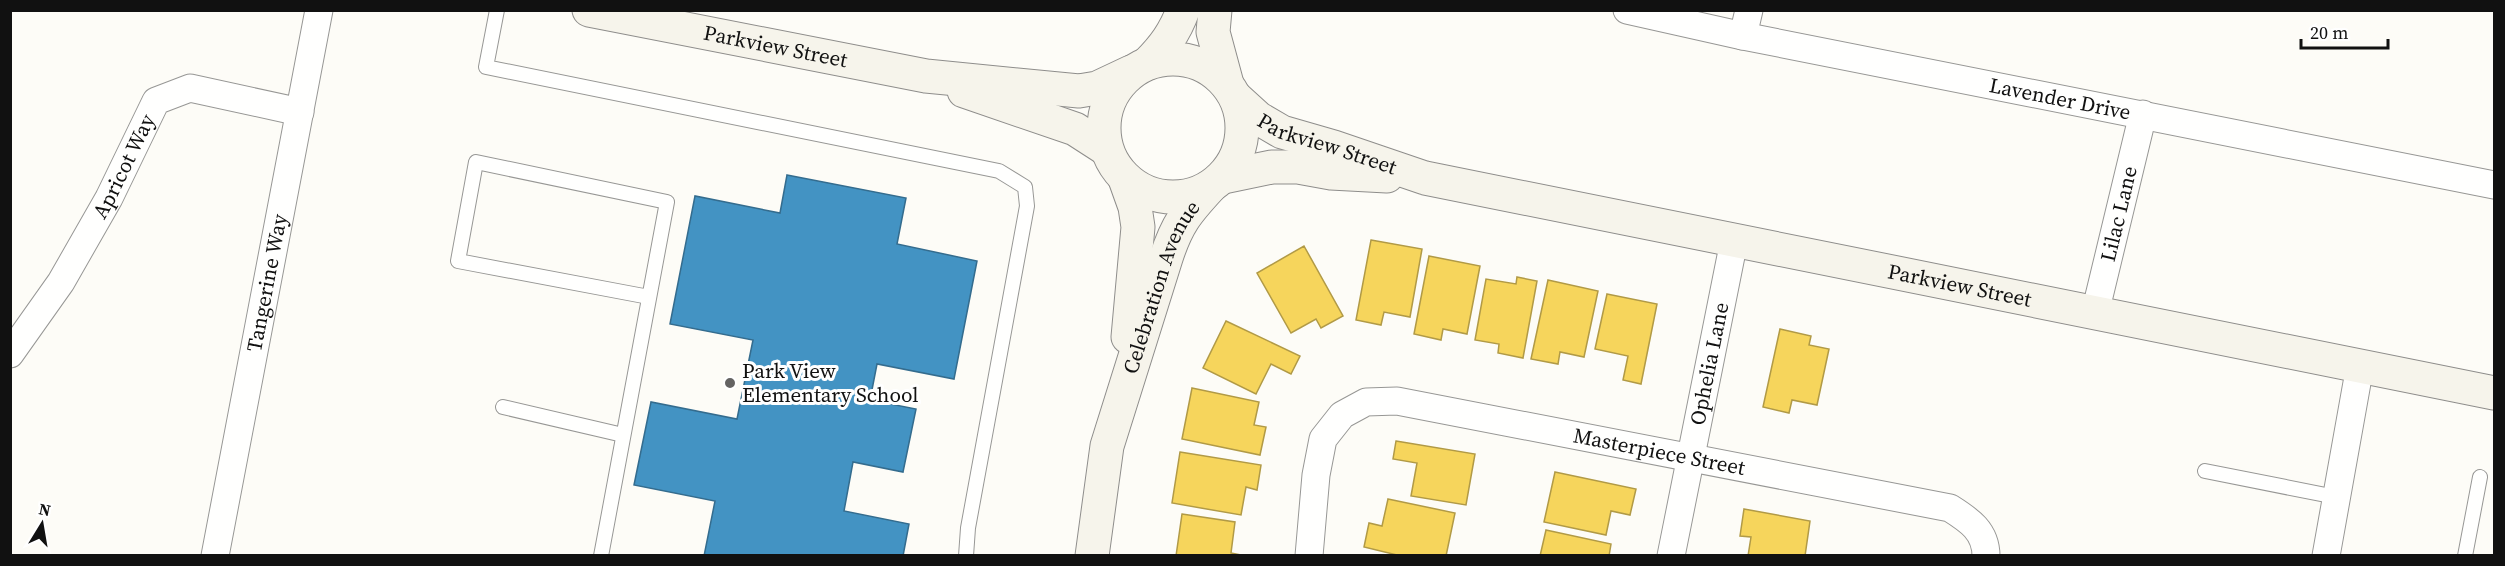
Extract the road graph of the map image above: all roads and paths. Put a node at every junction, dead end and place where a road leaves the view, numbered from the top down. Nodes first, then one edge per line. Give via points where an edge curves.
1 (320, 10) edge
2 (496, 10) edge
3 (589, 10) edge
4 (1183, 10) edge
5 (1215, 10) edge
6 (1627, 10) edge
7 (1746, 23) edge
8 (1139, 68) junction
9 (926, 76) junction
10 (1231, 91) junction
11 (300, 112) junction
12 (2144, 114) junction
13 (1106, 149) junction
14 (1425, 178) junction
15 (1125, 179) junction
16 (1216, 182) junction
17 (2494, 185) edge
18 (1734, 241) junction
19 (649, 297) junction
20 (2095, 314) junction
21 (10, 354) edge
22 (2360, 366) junction
23 (1123, 393) junction
24 (2494, 393) edge
25 (503, 407) dead end
26 (623, 435) junction
27 (1690, 459) junction
28 (2205, 471) dead end
29 (2480, 477) dead end
30 (2336, 497) junction
31 (215, 555) edge
32 (601, 555) edge
33 (966, 555) edge
34 (1092, 555) edge
35 (1309, 555) edge
36 (1671, 555) edge
37 (1986, 555) edge
38 (2326, 555) edge
39 (2465, 555) edge

1 - 11 street, Tangerine Way
2 - 33 lane via 486,67 999,171 1025,187 1027,206
3 - 9 street, Parkview Street
4 - 8 street via 1165,45
5 - 10 street via 1213,32
6 - 7 street, Lavender Drive
7 - 12 street, Lavender Drive
8 - 9 street, Parkview Street via 1097,88 1080,91
8 - 10 street via 1169,58 1191,61 1211,69
8 - 13 street via 1118,84 1107,107 1103,132
9 - 13 street, Parkview Street via 1058,122
10 - 14 street, Parkview Street via 1258,118 1282,132
10 - 16 street via 1242,118 1242,140 1235,160
11 - 21 street, Apricot Way via 189,88 156,101 109,198 61,282
11 - 31 street, Tangerine Way
12 - 17 street, Lavender Drive
12 - 20 street, Lilac Lane
13 - 15 street
14 - 16 street, Parkview Street via 1272,167
14 - 18 street, Parkview Street
15 - 16 street via 1157,196 1175,198 1193,195
15 - 23 street, Celebration Avenue via 1138,226
16 - 23 street, Celebration Avenue via 1185,213 1174,234
18 - 20 street, Parkview Street
18 - 27 street, Ophelia Lane
19 - 19 lane via 667,202 476,162 458,261
19 - 26 lane
20 - 22 street, Parkview Street
22 - 24 street, Parkview Street
22 - 30 street
23 - 34 street, Celebration Avenue via 1107,446
25 - 26 lane
26 - 32 lane
27 - 35 street, Masterpiece Street via 1397,401 1366,402 1342,415 1323,439
27 - 36 street, Ophelia Lane
27 - 37 street, Masterpiece Street via 1950,508 1975,524
28 - 30 lane
29 - 39 lane
30 - 38 street

